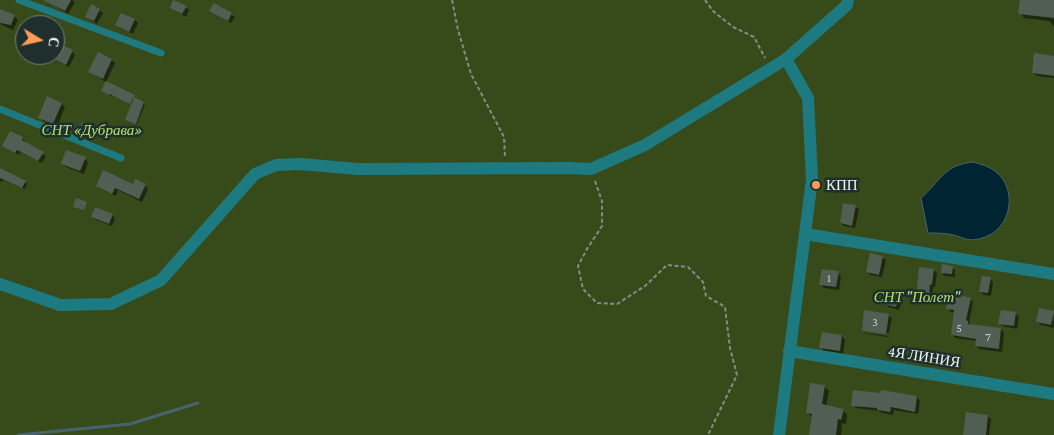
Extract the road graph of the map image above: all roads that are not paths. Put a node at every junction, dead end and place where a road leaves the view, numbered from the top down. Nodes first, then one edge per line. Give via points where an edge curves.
1 (19, 0) edge
2 (848, 0) edge
3 (161, 53) dead end
4 (786, 59) junction
5 (0, 109) edge
6 (121, 158) dead end
7 (805, 234) junction
8 (1054, 274) edge
9 (0, 284) edge
10 (789, 351) junction
11 (1054, 394) edge
12 (778, 435) edge

1 - 3 lane
2 - 4 street
4 - 7 street via 808,98 812,179
4 - 9 street via 645,145 591,169 358,170 276,165 255,174 161,280 111,304 60,305
5 - 6 lane
7 - 8 street
7 - 10 street
10 - 11 street, 4Я ЛИНИЯ
10 - 12 street

